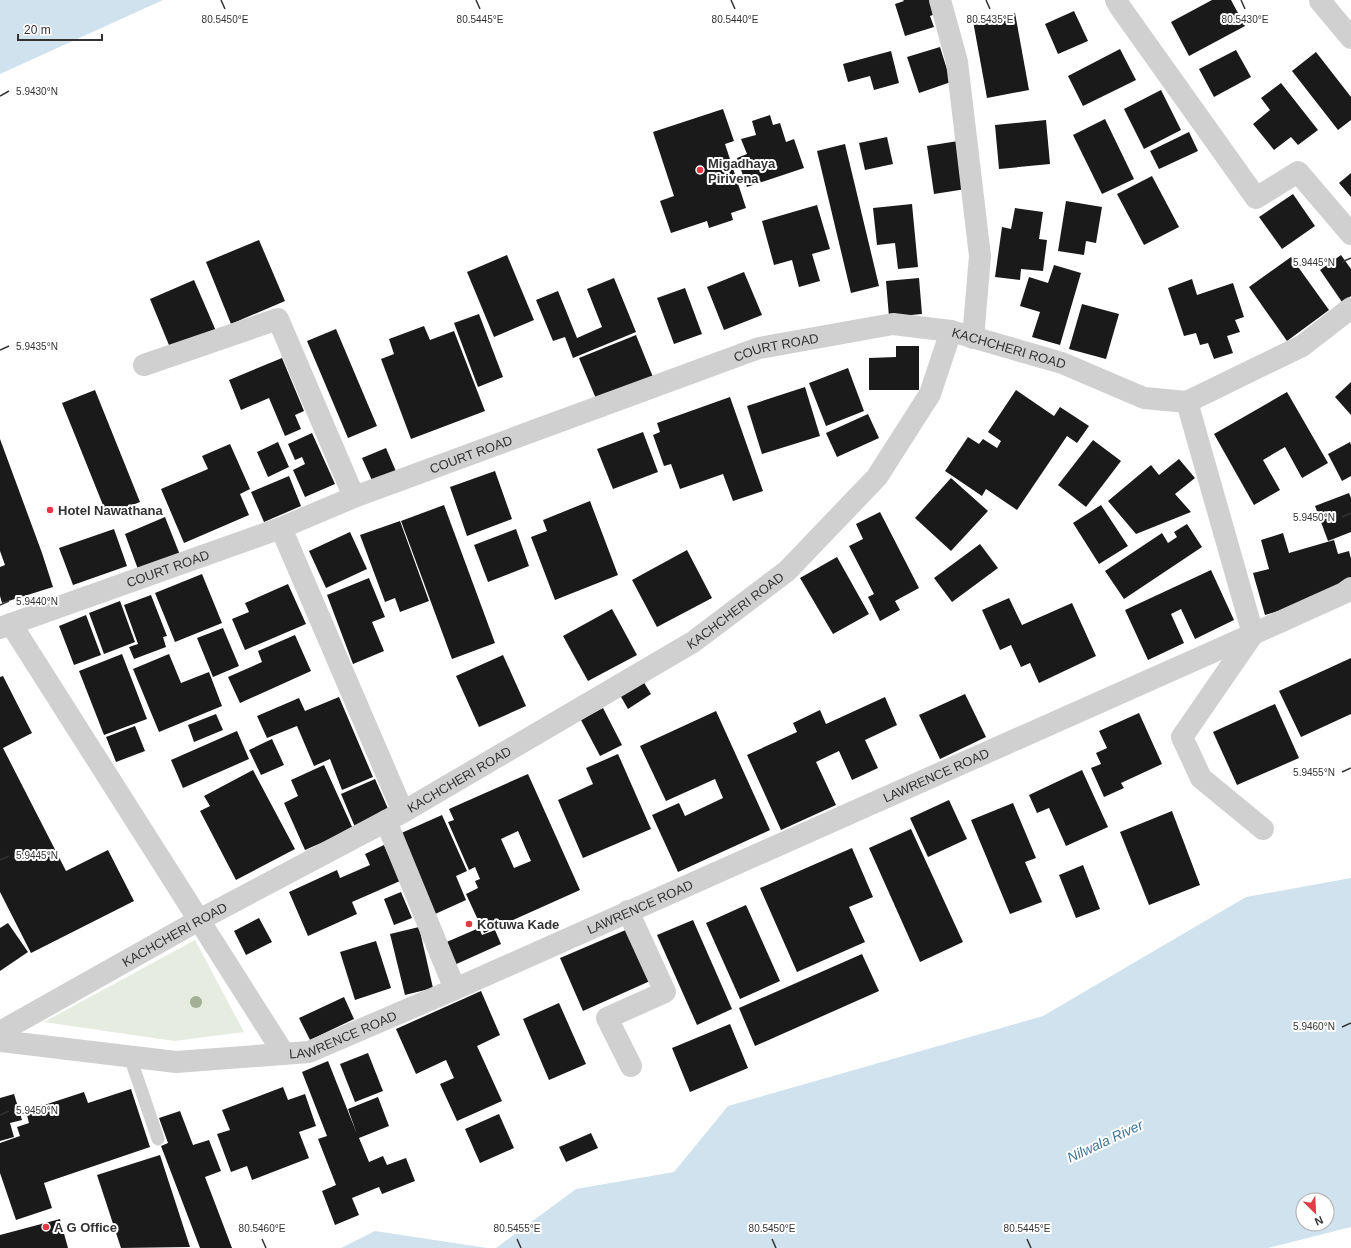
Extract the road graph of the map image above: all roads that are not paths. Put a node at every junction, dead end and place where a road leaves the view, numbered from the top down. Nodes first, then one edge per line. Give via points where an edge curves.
1 (940, 0) edge
2 (1116, 0) edge
3 (1320, 1) dead end
4 (1351, 38) edge
5 (1351, 234) edge
6 (1351, 308) edge
7 (951, 331) junction
8 (973, 338) junction
9 (144, 365) dead end
10 (1187, 402) junction
11 (354, 498) junction
12 (281, 528) junction
13 (1351, 588) edge
14 (5, 626) edge
15 (1253, 634) junction
16 (395, 817) junction
17 (1263, 829) dead end
18 (628, 911) junction
19 (199, 920) junction
20 (455, 989) junction
21 (0, 1032) edge
22 (0, 1042) edge
23 (284, 1054) junction
24 (130, 1057) junction
25 (631, 1066) dead end
26 (158, 1139) dead end

1 - 8 street via 957,62 980,256
2 - 5 street via 1256,198 1298,172
3 - 4 street
6 - 10 street via 1302,346
7 - 8 street, KACHCHERI ROAD
7 - 11 street, COURT ROAD via 893,324 759,348
7 - 16 street, KACHCHERI ROAD via 930,394 877,477 787,571 693,642
8 - 10 street, KACHCHERI ROAD via 1062,362 1144,398
9 - 11 street via 278,319
10 - 15 street
11 - 12 street, COURT ROAD
12 - 14 street, COURT ROAD
12 - 16 street
13 - 15 street, LAWRENCE ROAD
14 - 19 street
15 - 17 street via 1182,737 1201,778
15 - 18 street, LAWRENCE ROAD
16 - 19 street, KACHCHERI ROAD
16 - 20 street
18 - 20 street, LAWRENCE ROAD
18 - 25 street via 665,992 607,1018
19 - 21 street, KACHCHERI ROAD
19 - 23 street
20 - 23 street, LAWRENCE ROAD via 309,1052
22 - 24 street, LAWRENCE ROAD
23 - 24 street, LAWRENCE ROAD via 176,1062
24 - 26 lane

